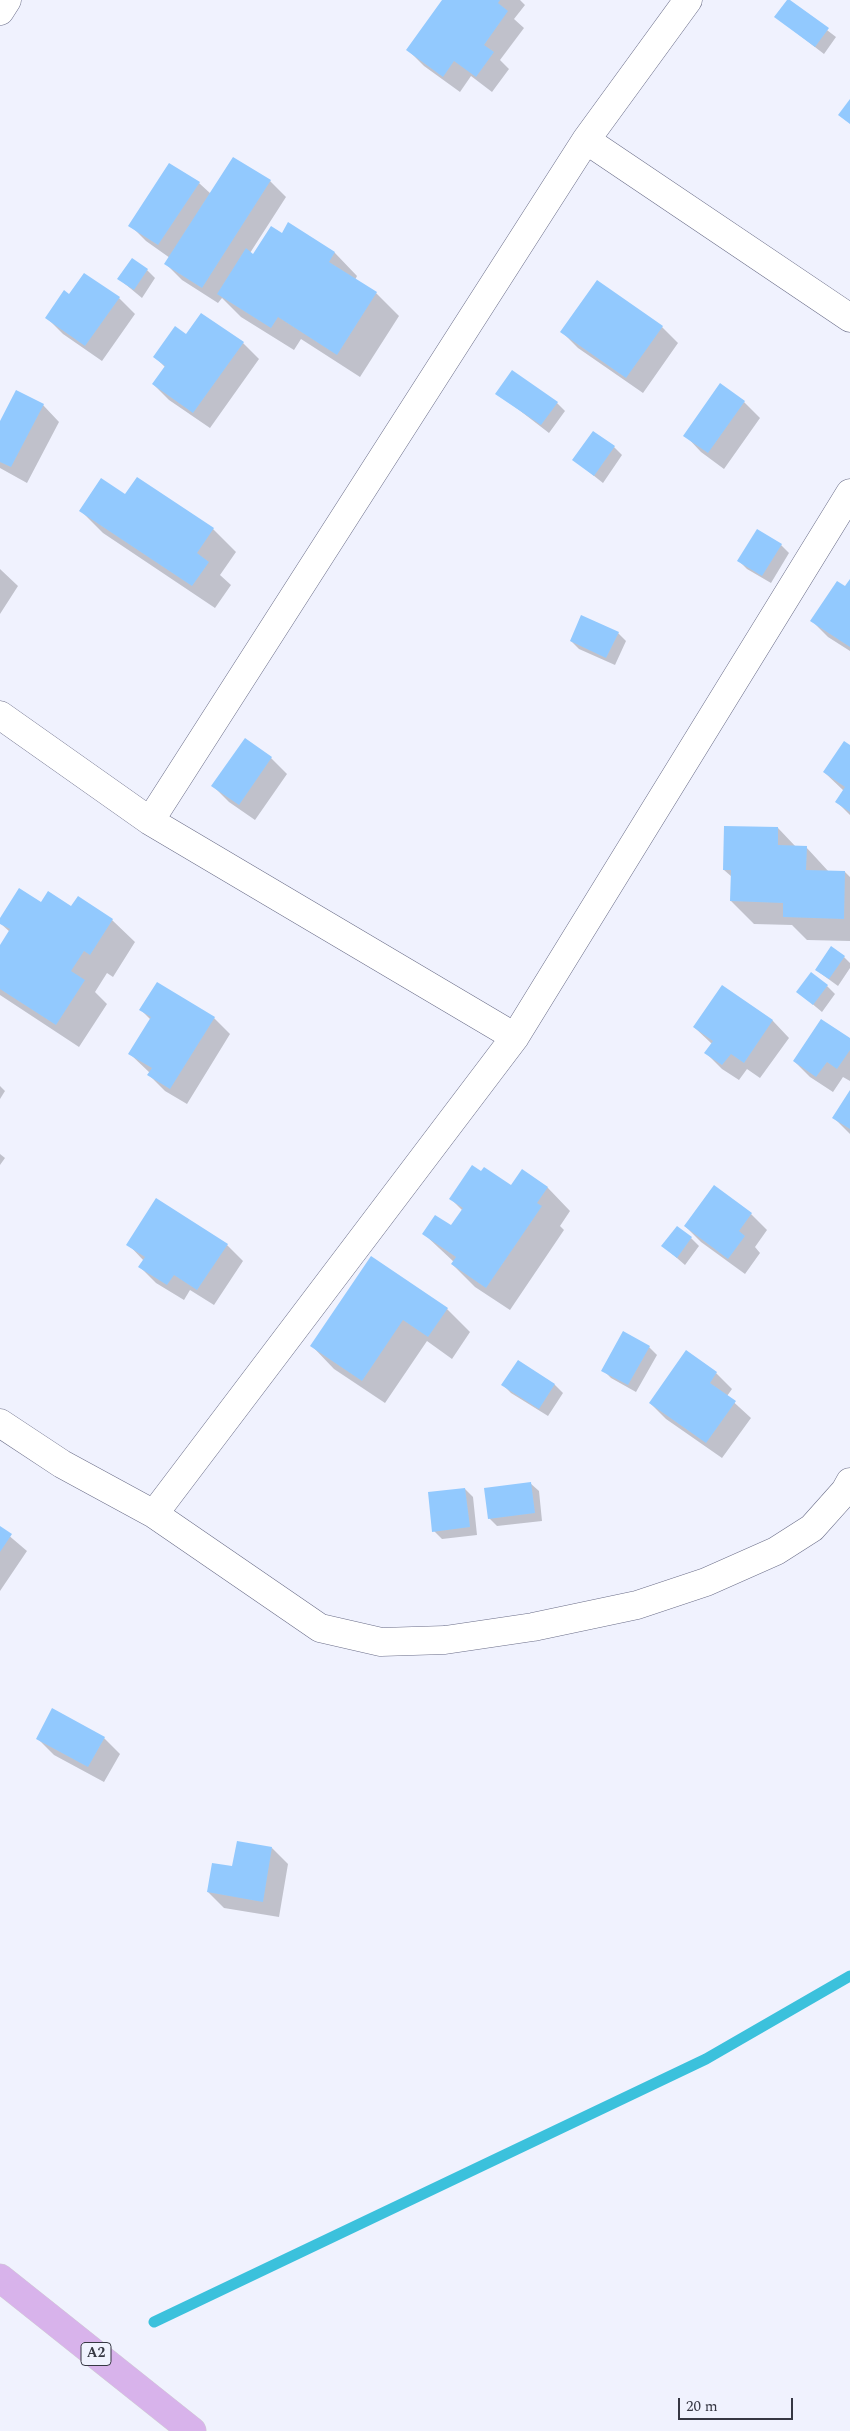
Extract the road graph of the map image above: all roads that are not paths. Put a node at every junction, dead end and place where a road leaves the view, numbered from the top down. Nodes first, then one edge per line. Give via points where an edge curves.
1 (7, 0) edge
2 (688, 0) edge
3 (0, 11) edge
4 (586, 140) junction
5 (850, 318) edge
6 (850, 493) edge
7 (0, 715) edge
8 (150, 821) junction
9 (515, 1037) junction
10 (0, 1423) edge
11 (850, 1482) edge
12 (154, 1514) junction
13 (0, 2278) edge
14 (192, 2431) edge

1 - 3 street
2 - 4 street
4 - 5 street
4 - 8 street
6 - 9 street
7 - 8 street
8 - 9 street
9 - 12 street
10 - 12 street via 62,1464
11 - 12 street via 845,1492 812,1528 776,1551 706,1582 637,1605 533,1627 444,1640 381,1642 320,1628
13 - 14 highway, A2

